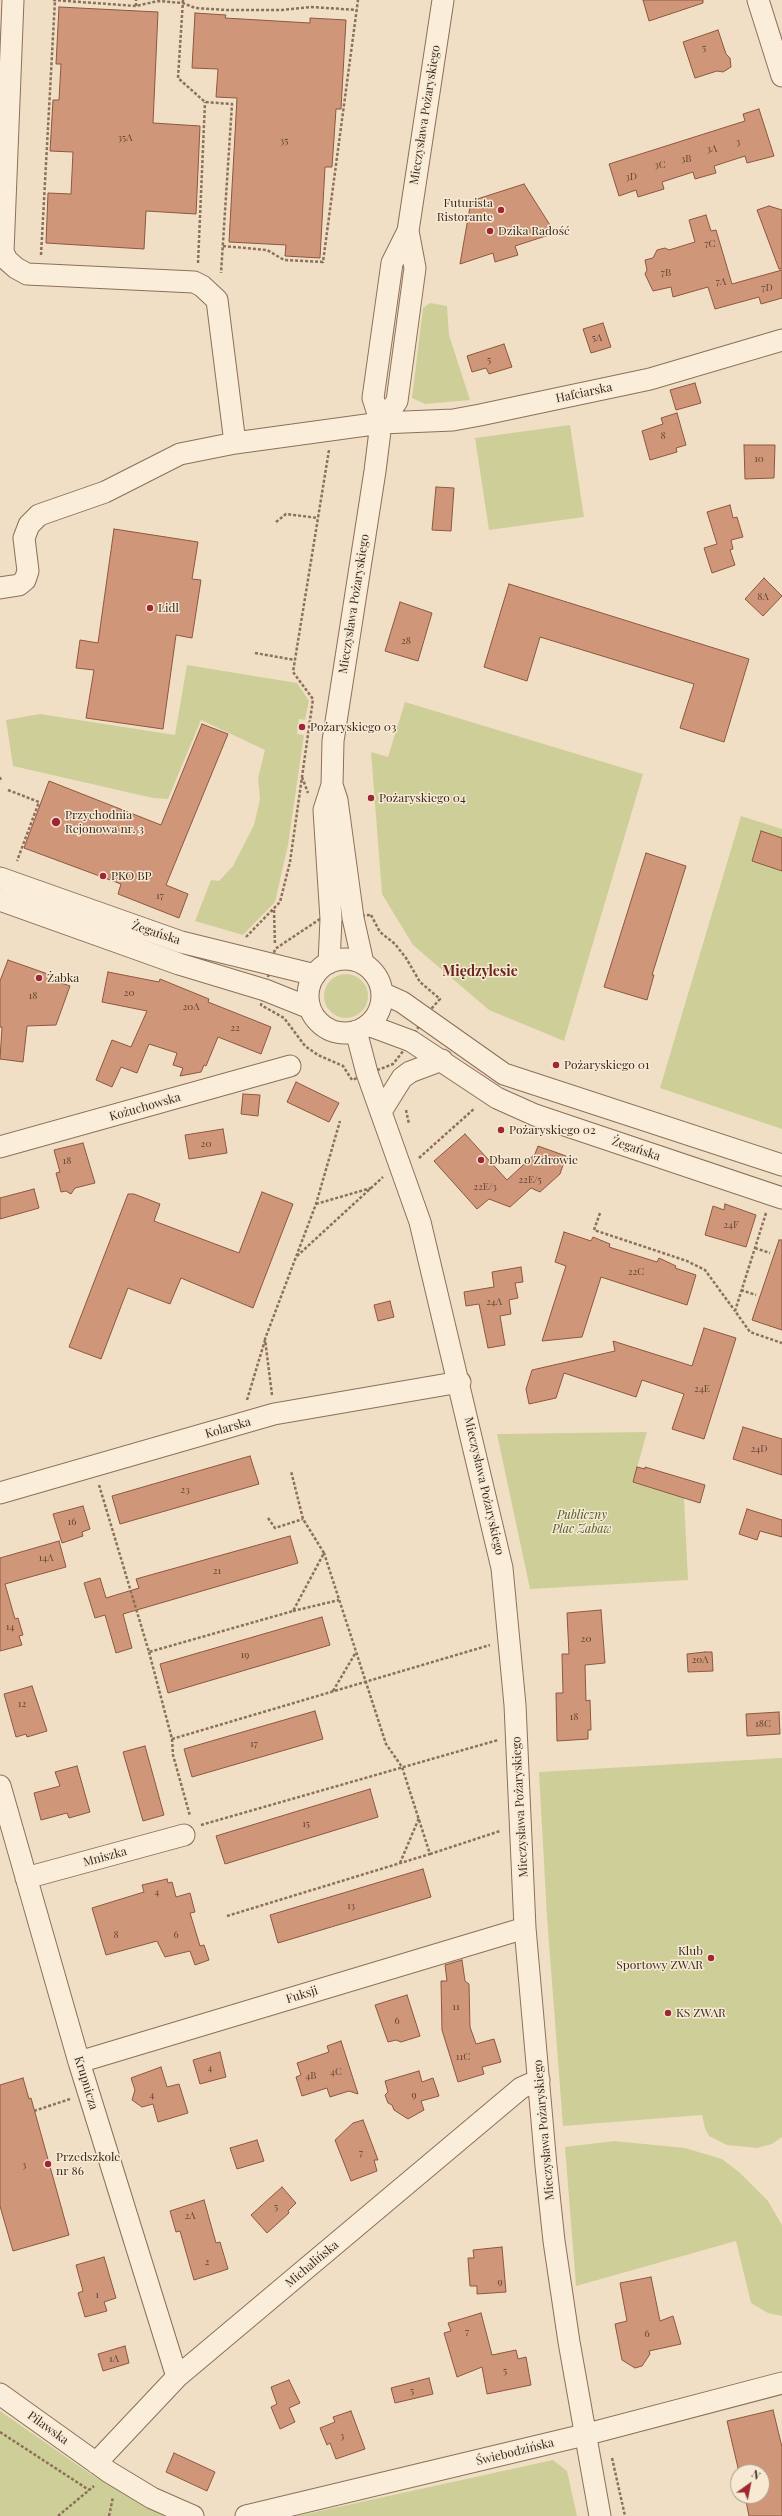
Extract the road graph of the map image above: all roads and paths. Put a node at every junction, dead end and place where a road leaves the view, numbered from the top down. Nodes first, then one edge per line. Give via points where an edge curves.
1 (13, 0) edge
2 (54, 0) edge
3 (136, 0) edge
4 (358, 0) edge
5 (443, 0) edge
6 (758, 0) edge
7 (183, 2) edge
8 (136, 6) junction
9 (357, 10) junction
10 (782, 76) edge
11 (205, 102) junction
12 (223, 246) junction
13 (40, 262) dead end
14 (198, 271) dead end
15 (221, 272) dead end
16 (782, 340) edge
17 (381, 422) junction
18 (332, 430) junction
19 (235, 443) junction
20 (318, 518) junction
21 (276, 522) dead end
22 (0, 588) edge
23 (255, 653) dead end
24 (295, 660) junction
25 (0, 777) edge
26 (1, 782) edge
27 (332, 785) junction
28 (8, 790) dead end
29 (17, 861) dead end
30 (0, 878) edge
31 (0, 900) edge
32 (274, 910) junction
33 (353, 918) junction
34 (331, 919) junction
35 (243, 940) dead end
36 (273, 956) junction
37 (363, 963) junction
38 (322, 969) junction
39 (265, 990) junction
40 (382, 993) junction
41 (310, 1008) junction
42 (423, 1018) junction
43 (362, 1028) junction
44 (411, 1041) junction
45 (442, 1060) junction
46 (290, 1066) dead end
47 (367, 1073) junction
48 (406, 1108) dead end
49 (476, 1108) dead end
50 (382, 1110) junction
51 (340, 1121) dead end
52 (411, 1132) dead end
53 (0, 1148) edge
54 (417, 1152) dead end
55 (782, 1165) edge
56 (388, 1173) dead end
57 (372, 1188) junction
58 (316, 1204) junction
59 (775, 1204) edge
60 (600, 1213) dead end
61 (755, 1248) junction
62 (770, 1253) dead end
63 (296, 1257) junction
64 (741, 1290) junction
65 (756, 1295) dead end
66 (734, 1311) junction
67 (265, 1339) junction
68 (782, 1343) edge
69 (460, 1382) junction
70 (274, 1414) junction
71 (240, 1424) junction
72 (93, 1466) junction
73 (291, 1471) dead end
74 (0, 1493) edge
75 (268, 1518) dead end
76 (303, 1519) junction
77 (324, 1553) junction
78 (339, 1600) junction
79 (293, 1611) junction
80 (491, 1637) dead end
81 (492, 1644) junction
82 (356, 1651) junction
83 (149, 1652) junction
84 (493, 1652) dead end
85 (366, 1682) junction
86 (333, 1690) junction
87 (172, 1739) junction
88 (502, 1747) dead end
89 (402, 1767) junction
90 (0, 1786) edge
91 (419, 1818) junction
92 (191, 1827) junction
93 (501, 1831) dead end
94 (430, 1854) junction
95 (400, 1863) junction
96 (26, 1878) junction
97 (227, 1916) dead end
98 (525, 1928) junction
99 (79, 2062) junction
100 (539, 2080) junction
101 (177, 2377) junction
102 (782, 2383) edge
103 (0, 2394) edge
104 (606, 2429) junction
105 (0, 2432) edge
106 (584, 2435) junction
107 (102, 2467) junction
108 (89, 2490) junction
109 (58, 2516) edge
110 (193, 2516) edge
111 (246, 2516) edge
112 (600, 2516) edge
113 (625, 2516) edge

1 - 19 street via 4,252 7,260 27,274 194,282 202,286 217,300
2 - 8 path
2 - 13 path
3 - 8 path
4 - 9 path
5 - 17 street, Mieczysława Pożaryskiego via 408,231 392,263 373,398
6 - 10 street
7 - 8 path via 158,2
7 - 9 path via 195,8 227,10 311,7
7 - 11 path via 178,78
9 - 12 path via 323,262 284,260 267,250
11 - 12 path via 232,104
11 - 14 path
12 - 15 path
16 - 17 street, Hafciarska via 650,379 480,415 453,420
17 - 18 street, Hafciarska
17 - 27 street, Mieczysława Pożaryskiego via 333,741
18 - 19 street, Hafciarska
18 - 20 path
19 - 22 street, Hafciarska via 180,454 105,492 39,515 29,525 24,538 28,571 25,580 19,585
20 - 21 path via 286,514
20 - 24 path
23 - 24 path
24 - 32 path via 293,672 313,699 290,862 280,902
25 - 26 path
27 - 33 street, Mieczysława Pożaryskiego via 337,800
27 - 34 street, Mieczysława Pożaryskiego via 324,810
28 - 29 path via 39,802
30 - 36 street, Żegańska via 181,942
31 - 39 street, Żegańska via 179,964
32 - 35 path
32 - 36 path
33 - 34 path
33 - 37 street, Mieczysława Pożaryskiego
33 - 42 path via 371,915 380,932 395,944 406,958 420,982 440,999
34 - 36 path via 320,919
34 - 38 street, Mieczysława Pożaryskiego
36 - 38 street, Żegańska
36 - 39 path
37 - 38 street via 346,959
37 - 40 street via 376,976
38 - 41 street via 309,991
39 - 41 street, Żegańska
39 - 47 path via 261,1005 284,1018 305,1046 318,1056 343,1066 352,1080
40 - 42 street via 402,1002
40 - 43 street via 379,1011
41 - 43 street via 324,1026 340,1032
42 - 44 path
42 - 55 street via 504,1074
43 - 44 street, Żegańska
43 - 47 street, Mieczysława Pożaryskiego
44 - 45 street, Żegańska
44 - 47 path via 393,1064
45 - 50 street via 406,1075
45 - 59 street, Żegańska via 497,1098 536,1115
46 - 53 street, Kożuchowska
47 - 50 street, Mieczysława Pożaryskiego
48 - 52 path
49 - 54 path via 419,1159
50 - 69 street, Mieczysława Pożaryskiego via 420,1222
51 - 58 path
56 - 57 path
57 - 58 path
57 - 63 path
58 - 63 path
59 - 61 path
60 - 66 path via 594,1230 687,1261 705,1270
61 - 62 path
61 - 64 path
63 - 67 path
64 - 65 path
64 - 66 path
66 - 68 path via 750,1332
67 - 70 path
67 - 71 path
69 - 70 street, Kolarska
69 - 98 street, Mieczysława Pożaryskiego via 502,1568 514,1705
70 - 71 street, Kolarska
71 - 72 street, Kolarska
72 - 74 street, Kolarska
72 - 83 path
73 - 76 path
75 - 76 path via 275,1528
76 - 77 path
77 - 78 path
77 - 79 path
78 - 79 path
78 - 82 path
79 - 83 path
80 - 81 path
81 - 84 path
81 - 85 path
82 - 85 path
82 - 86 path
83 - 87 path
85 - 86 path
85 - 89 path via 386,1744
86 - 87 path
87 - 92 path via 173,1755
88 - 89 path via 501,1739
89 - 91 path
89 - 92 path
90 - 96 street, Krupnicza
91 - 94 path
91 - 95 path
92 - 96 street, Mniszka
93 - 94 path
94 - 95 path
95 - 97 path
96 - 99 street, Krupnicza
98 - 99 street, Fuksji
98 - 100 street, Mieczysława Pożaryskiego
99 - 101 street, Krupnicza
100 - 101 street, Michalińska via 521,2088
100 - 106 street, Mieczysława Pożaryskiego via 554,2241
101 - 107 street, Michalińska
102 - 104 street, Świebodzińska
103 - 107 street, Pilawska
104 - 106 street, Świebodzińska
104 - 113 path
105 - 108 path
106 - 111 street, Świebodzińska
106 - 112 street, Mieczysława Pożaryskiego
107 - 108 path
107 - 110 street via 152,2498
108 - 109 path

